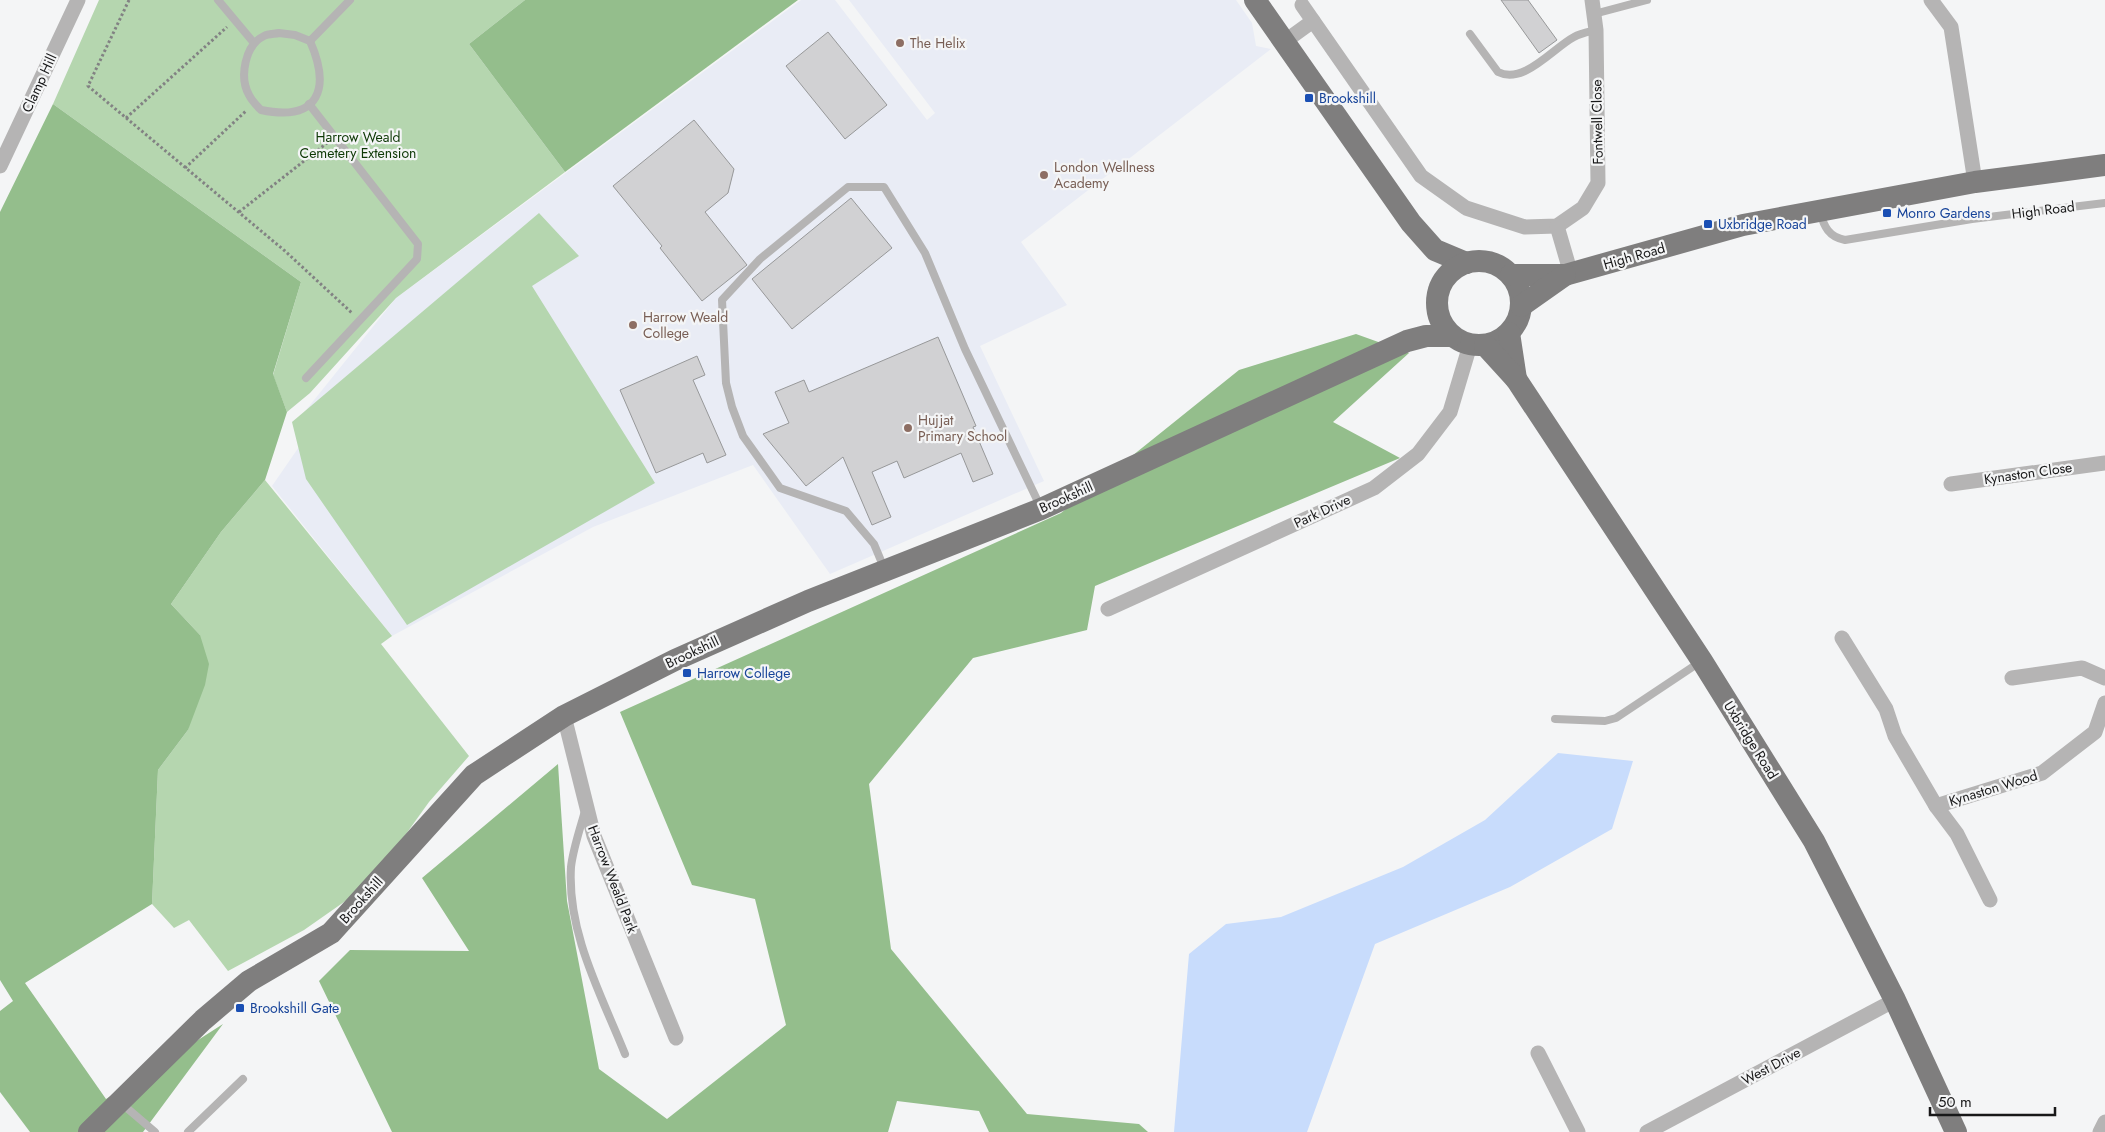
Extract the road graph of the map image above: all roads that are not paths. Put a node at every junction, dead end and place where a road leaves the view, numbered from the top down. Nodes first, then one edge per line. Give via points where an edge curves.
1 (78, 0) edge
2 (218, 0) edge
3 (350, 0) edge
4 (1255, 0) edge
5 (1647, 0) edge
6 (1931, 0) edge
7 (1302, 5) dead end
8 (1593, 7) edge
9 (1313, 21) junction
10 (1596, 30) junction
11 (1470, 34) dead end
12 (310, 41) junction
13 (1284, 42) junction
14 (254, 43) junction
15 (309, 104) junction
16 (2, 158) edge
17 (2105, 165) edge
18 (1975, 182) junction
19 (2105, 202) edge
20 (1820, 211) junction
21 (1557, 226) junction
22 (1435, 250) junction
23 (1466, 263) junction
24 (1568, 274) junction
25 (1511, 275) junction
26 (1442, 282) junction
27 (1521, 306) junction
28 (1437, 310) junction
29 (1509, 333) junction
30 (1407, 341) junction
31 (1468, 342) junction
32 (306, 378) dead end
33 (1516, 379) junction
34 (2105, 463) edge
35 (1950, 484) dead end
36 (1041, 509) junction
37 (885, 570) junction
38 (1108, 609) dead end
39 (1842, 638) dead end
40 (1702, 661) junction
41 (2012, 678) dead end
42 (2105, 678) edge
43 (2105, 703) edge
44 (564, 716) junction
45 (1555, 719) dead end
46 (586, 805) junction
47 (1936, 806) junction
48 (1990, 900) dead end
49 (1895, 1000) junction
50 (676, 1038) dead end
51 (1538, 1053) dead end
52 (625, 1054) dead end
53 (243, 1079) dead end
54 (119, 1102) junction
55 (2105, 1122) edge
56 (1954, 1128) edge
57 (89, 1132) edge
58 (155, 1132) edge
59 (188, 1132) edge
60 (1578, 1132) edge
61 (1647, 1132) edge
62 (2100, 1132) edge

1 - 16 street, Clamp Hill
2 - 14 lane
3 - 12 lane
4 - 13 main road
5 - 8 lane
6 - 18 street via 1951,27
7 - 9 street
8 - 10 street, Fontwell Close
9 - 13 street
9 - 21 street via 1421,176 1466,208 1525,227
10 - 11 lane via 1572,38 1532,68 1511,75 1498,72
10 - 21 street, Fontwell Close via 1598,183 1584,208
12 - 14 lane via 279,33 264,36
12 - 15 lane via 317,57 321,87
13 - 22 main road via 1390,194
14 - 15 lane via 245,69 245,85 254,103 262,110 274,113 289,113
15 - 32 lane via 418,244 417,259
17 - 18 main road, High Road
18 - 20 main road, High Road
19 - 20 lane, High Road via 1972,218 1845,240 1827,230
20 - 24 main road, High Road via 1743,225
21 - 24 street
22 - 23 main road
22 - 26 main road
23 - 25 main road via 1485,261
23 - 26 main road via 1454,268
24 - 25 main road, High Road
24 - 27 main road, High Road
25 - 27 main road via 1518,288
26 - 28 main road
27 - 29 main road via 1518,321
28 - 30 main road, Brookshill via 1423,329
28 - 31 main road via 1442,324
29 - 31 main road via 1498,341
29 - 33 main road, Uxbridge Road
30 - 31 main road, Brookshill via 1426,336
30 - 36 main road, Brookshill
31 - 33 main road, Uxbridge Road
31 - 38 street, Park Drive via 1450,412 1418,454 1374,488
33 - 40 main road, Uxbridge Road
34 - 35 street, Kynaston Close
36 - 37 main road, Brookshill
36 - 37 lane via 965,349 925,252 884,187 848,187 760,259 722,300 726,383 743,436 780,488 846,511 874,544
37 - 44 main road, Brookshill via 675,660
39 - 47 street, Kynaston Wood via 1886,710 1896,736
40 - 45 lane via 1616,718 1605,721
40 - 49 main road, Uxbridge Road via 1814,841
41 - 42 street via 2082,668
43 - 47 street, Kynaston Wood via 2095,732 2042,773
44 - 46 street, Harrow Weald Park
44 - 54 main road, Brookshill via 474,775 331,933 249,980
46 - 50 street, Harrow Weald Park via 594,836
46 - 52 lane via 571,865 571,899 576,930
47 - 48 street, Kynaston Wood via 1957,834
49 - 56 main road, Uxbridge Road
49 - 61 street, West Drive
51 - 60 street
53 - 59 lane
54 - 57 main road, Brookshill
54 - 58 lane
55 - 62 street

